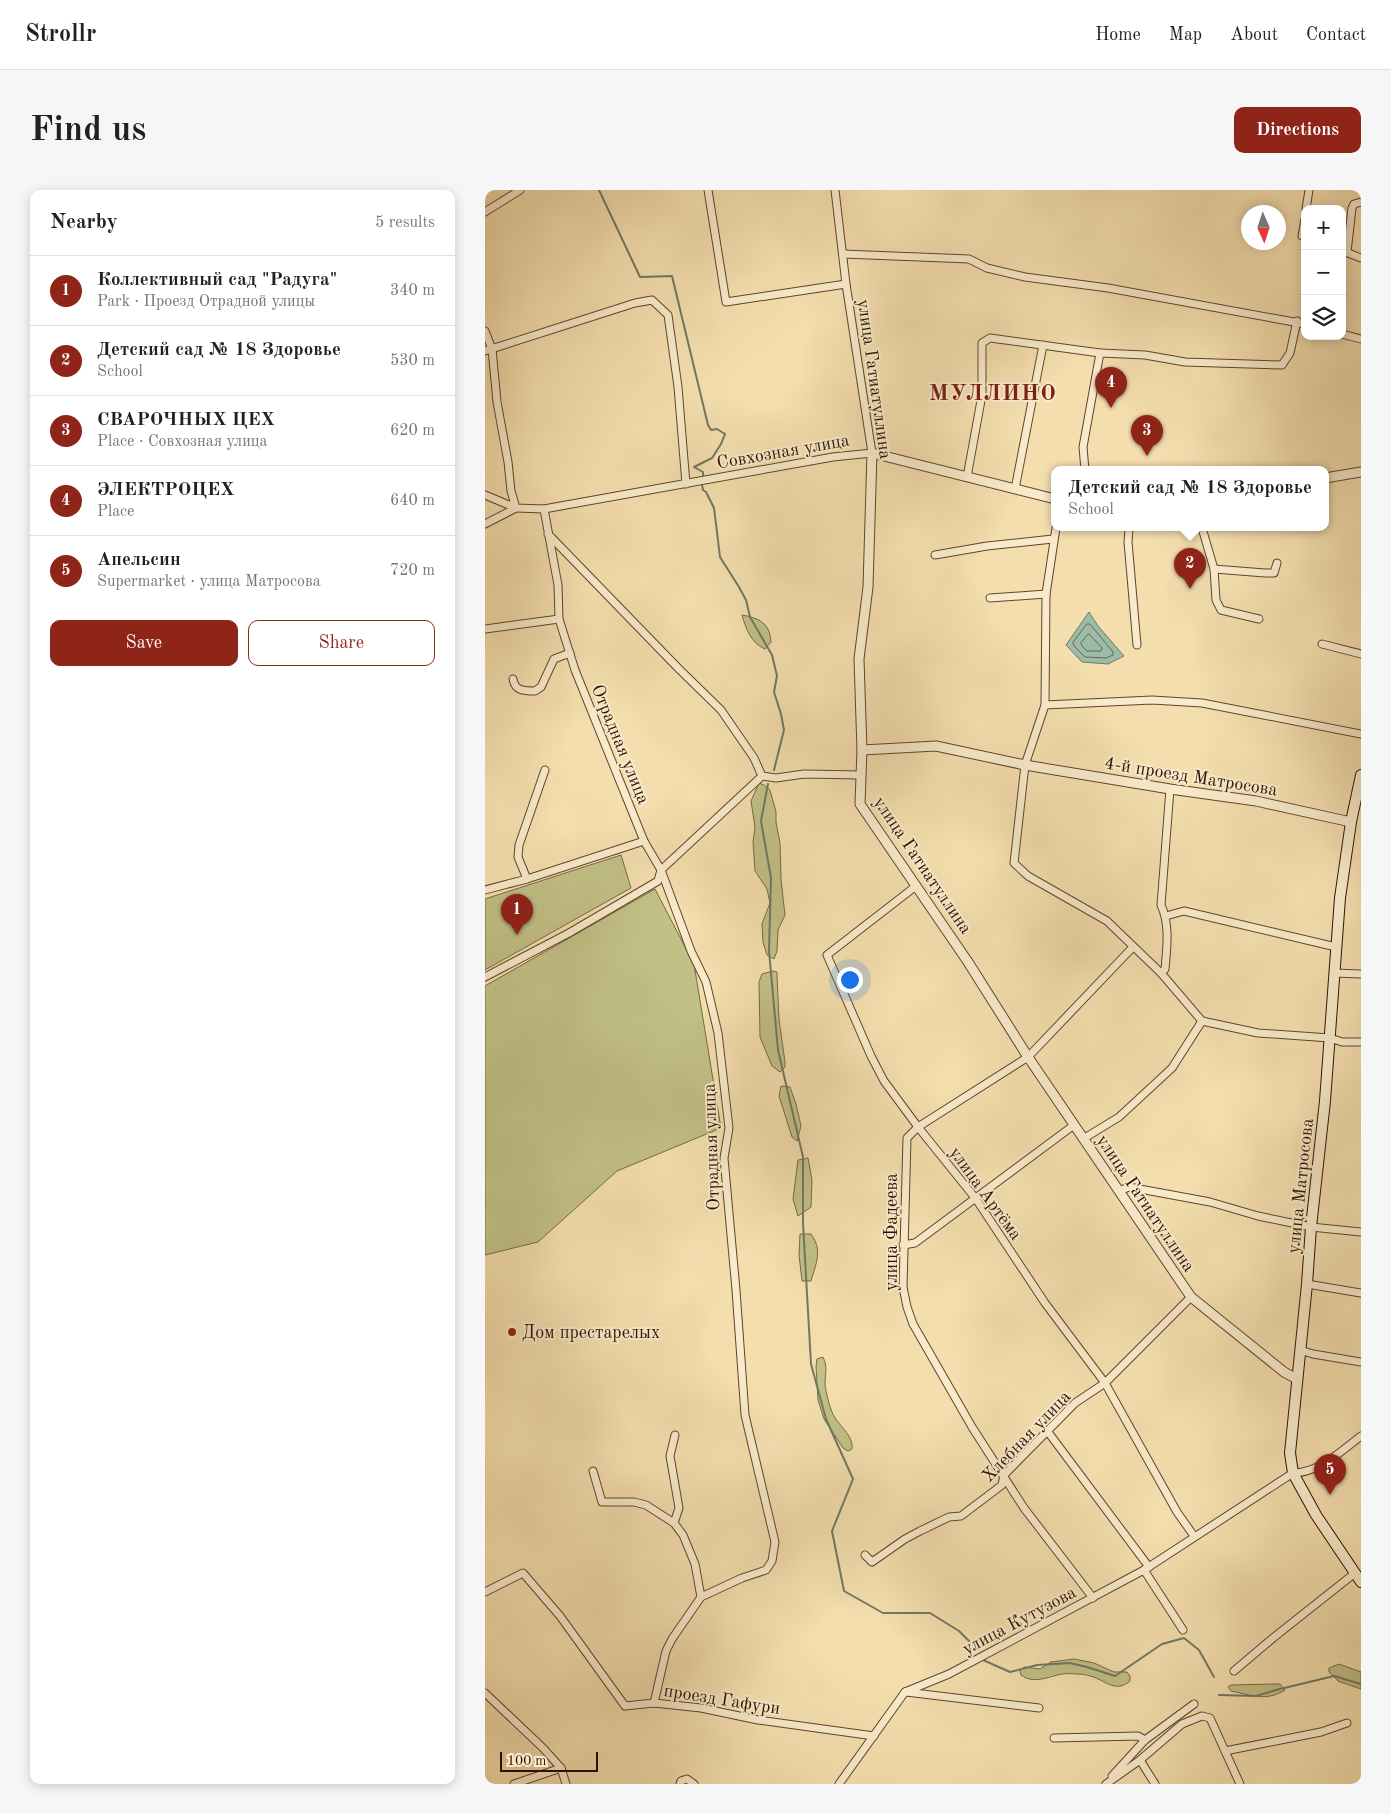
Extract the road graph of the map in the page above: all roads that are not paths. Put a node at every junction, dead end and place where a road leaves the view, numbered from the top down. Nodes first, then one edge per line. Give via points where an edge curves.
1 (520, 190) edge
2 (708, 190) edge
3 (835, 190) edge
4 (1309, 190) edge
5 (1361, 202) edge
6 (1307, 205) edge
7 (485, 212) edge
8 (1344, 250) edge
9 (1346, 253) edge
10 (843, 254) junction
11 (1361, 258) edge
12 (846, 284) junction
13 (1301, 322) edge
14 (485, 331) edge
15 (1346, 335) edge
16 (1361, 339) edge
17 (1043, 345) junction
18 (489, 350) edge
19 (1101, 353) junction
20 (872, 453) junction
21 (1085, 466) edge
22 (1361, 472) edge
23 (967, 477) junction
24 (1329, 477) edge
25 (686, 484) junction
26 (1015, 489) junction
27 (485, 495) edge
28 (1051, 498) edge
29 (517, 508) junction
30 (544, 509) junction
31 (485, 524) edge
32 (1055, 531) edge
33 (1129, 531) edge
34 (1202, 531) edge
35 (549, 534) junction
36 (1053, 539) junction
37 (935, 555) dead end
38 (1277, 563) dead end
39 (1214, 570) junction
40 (1046, 594) junction
41 (991, 598) dead end
42 (1259, 619) dead end
43 (559, 620) junction
44 (485, 629) edge
45 (1322, 644) dead end
46 (1137, 645) dead end
47 (570, 653) junction
48 (1361, 654) edge
49 (513, 678) dead end
50 (1045, 704) junction
51 (1361, 734) edge
52 (862, 750) junction
53 (1025, 765) junction
54 (545, 770) dead end
55 (861, 775) junction
56 (1361, 775) edge
57 (761, 776) junction
58 (1170, 789) junction
59 (1359, 797) edge
60 (1351, 822) junction
61 (644, 841) junction
62 (661, 870) junction
63 (527, 879) junction
64 (916, 886) junction
65 (485, 890) edge
66 (1166, 916) junction
67 (1336, 947) junction
68 (1132, 948) junction
69 (1161, 973) junction
70 (1334, 973) junction
71 (1361, 974) edge
72 (485, 977) edge
73 (1202, 1021) junction
74 (1330, 1038) junction
75 (1361, 1042) edge
76 (1028, 1056) junction
77 (1075, 1125) junction
78 (918, 1127) junction
79 (1083, 1139) junction
80 (1119, 1191) junction
81 (976, 1199) junction
82 (1311, 1227) junction
83 (1361, 1232) edge
84 (903, 1245) junction
85 (1307, 1284) junction
86 (1361, 1293) edge
87 (1191, 1298) junction
88 (1300, 1350) junction
89 (1361, 1362) edge
90 (1297, 1379) junction
91 (1105, 1383) junction
92 (1048, 1432) junction
93 (675, 1435) dead end
94 (1361, 1436) edge
95 (593, 1471) dead end
96 (1293, 1473) junction
97 (1004, 1475) junction
98 (674, 1523) junction
99 (1194, 1536) junction
100 (865, 1555) dead end
101 (1147, 1569) junction
102 (1358, 1578) edge
103 (485, 1592) edge
104 (701, 1597) junction
105 (1093, 1598) junction
106 (1183, 1630) dead end
107 (1234, 1671) dead end
108 (905, 1692) junction
109 (485, 1693) edge
110 (654, 1703) junction
111 (1194, 1704) dead end
112 (1039, 1708) dead end
113 (1347, 1724) dead end
114 (874, 1736) junction
115 (1054, 1738) dead end
116 (1145, 1740) junction
117 (1225, 1751) junction
118 (1140, 1760) junction
119 (561, 1768) junction
120 (514, 1784) edge
121 (566, 1784) edge
122 (680, 1784) edge
123 (694, 1784) edge
124 (840, 1784) edge
125 (849, 1784) edge
126 (1105, 1784) edge
127 (1155, 1784) edge
128 (1240, 1784) edge

1 - 7 street
2 - 12 street via 727,302
3 - 10 street, улица Гатиатуллина
4 - 6 street
5 - 8 street via 1352,208
9 - 11 street
10 - 12 street, улица Гатиатуллина
10 - 13 street via 969,259 987,268 1025,277
12 - 20 street, улица Гатиатуллина
13 - 19 street via 1282,366 1185,362 1145,355
14 - 18 street
15 - 16 street
17 - 19 street
17 - 23 street via 990,338 982,343 982,395
17 - 26 street
18 - 25 street via 652,300 668,315 677,372
18 - 29 street via 511,491
19 - 21 street via 1083,447
20 - 23 street, Совхозная улица
20 - 25 street, Совхозная улица
20 - 52 street, улица Гатиатуллина via 868,587 859,659
22 - 24 street
23 - 26 street, Совхозная улица
25 - 30 street, Совхозная улица
26 - 28 street, Совхозная улица
27 - 29 street
29 - 30 street, Совхозная улица
29 - 31 street
30 - 35 street, Отрадная улица
32 - 36 street
33 - 46 street
34 - 39 street
35 - 43 street, Отрадная улица
35 - 57 street via 721,710 754,758
36 - 37 street
36 - 40 street
38 - 39 street via 1274,572 1265,573
39 - 42 street via 1216,600 1221,610
40 - 41 street
40 - 50 street
43 - 44 street
43 - 47 street, Отрадная улица
45 - 48 street
47 - 49 street via 554,659 541,687 535,691 520,690
47 - 61 street, Отрадная улица
50 - 51 street via 1152,700 1202,703
50 - 53 street
52 - 53 street, 4-й проезд Матросова via 936,746
52 - 55 street, улица Гатиатуллина
53 - 58 street, 4-й проезд Матросова
53 - 68 street via 1014,864 1028,876 1107,921
54 - 63 street via 519,846 518,857
55 - 57 street
55 - 64 street, улица Гатиатуллина via 860,804
56 - 59 main road, улица Матросова
57 - 62 street
58 - 60 street, 4-й проезд Матросова via 1256,801
58 - 66 street via 1161,905
59 - 60 main road, улица Матросова
60 - 67 main road, улица Матросова
61 - 62 street, Отрадная улица
61 - 63 street
62 - 72 street via 658,881
62 - 104 street, Отрадная улица via 706,982 718,1033 729,1128 724,1158 745,1415 775,1542 772,1561 765,1570
63 - 65 street
64 - 76 street, улица Гатиатуллина via 983,983
64 - 78 street, улица Артёма via 827,955 884,1081
66 - 67 street via 1184,911
66 - 69 street via 1168,943 1165,969
67 - 70 main road, улица Матросова
68 - 69 street
68 - 76 street, улица Фадеева
69 - 73 street
70 - 71 street
70 - 74 main road, улица Матросова
73 - 74 street via 1258,1033
73 - 79 street via 1172,1068 1119,1117
74 - 75 street via 1341,1042
74 - 82 main road, улица Матросова
76 - 77 street, улица Гатиатуллина
76 - 78 street, улица Фадеева
77 - 79 street, улица Гатиатуллина
77 - 81 street
78 - 81 street, улица Артёма
78 - 84 street, улица Фадеева via 907,1138
79 - 80 street, улица Гатиатуллина
80 - 82 street via 1138,1188
80 - 87 street, улица Гатиатуллина
81 - 84 street via 915,1244
81 - 91 street, улица Артёма via 1045,1303
82 - 83 street
82 - 85 main road, улица Матросова
84 - 97 street, улица Фадеева via 903,1288 913,1324 972,1427
85 - 86 street
85 - 88 main road, улица Матросова
87 - 90 street, улица Гатиатуллина
87 - 91 street, Хлебная улица
88 - 89 street
88 - 90 main road, улица Матросова
90 - 96 main road, улица Матросова via 1290,1453
91 - 92 street, Хлебная улица via 1075,1404
91 - 99 street, улица Артёма via 1177,1512
92 - 97 street, Хлебная улица
92 - 101 street
93 - 98 street via 670,1456 679,1508
94 - 96 street, улица Кутузова via 1322,1465
95 - 98 street via 602,1502 646,1505
96 - 99 street, улица Кутузова
96 - 102 main road, улица Матросова
97 - 100 street, Хлебная улица via 1002,1485 961,1516 949,1518 905,1539 872,1562
97 - 105 street, улица Фадеева via 1024,1508
98 - 104 street via 683,1535 695,1564
99 - 101 street, улица Кутузова
101 - 105 street, улица Кутузова
101 - 106 street
102 - 107 street via 1273,1638
103 - 110 street, проезд Гафури via 523,1573 560,1616 625,1706
104 - 110 street via 666,1651
105 - 108 street, улица Кутузова via 949,1674
108 - 112 street
108 - 114 street
109 - 119 street
110 - 114 street, проезд Гафури
111 - 116 street
113 - 117 street
114 - 124 street
115 - 116 street via 1138,1736
116 - 126 street
117 - 118 street via 1209,1718 1202,1716 1182,1724
117 - 128 street
118 - 126 street
118 - 127 street
119 - 120 street
119 - 121 street
122 - 123 street via 687,1779
124 - 125 street

